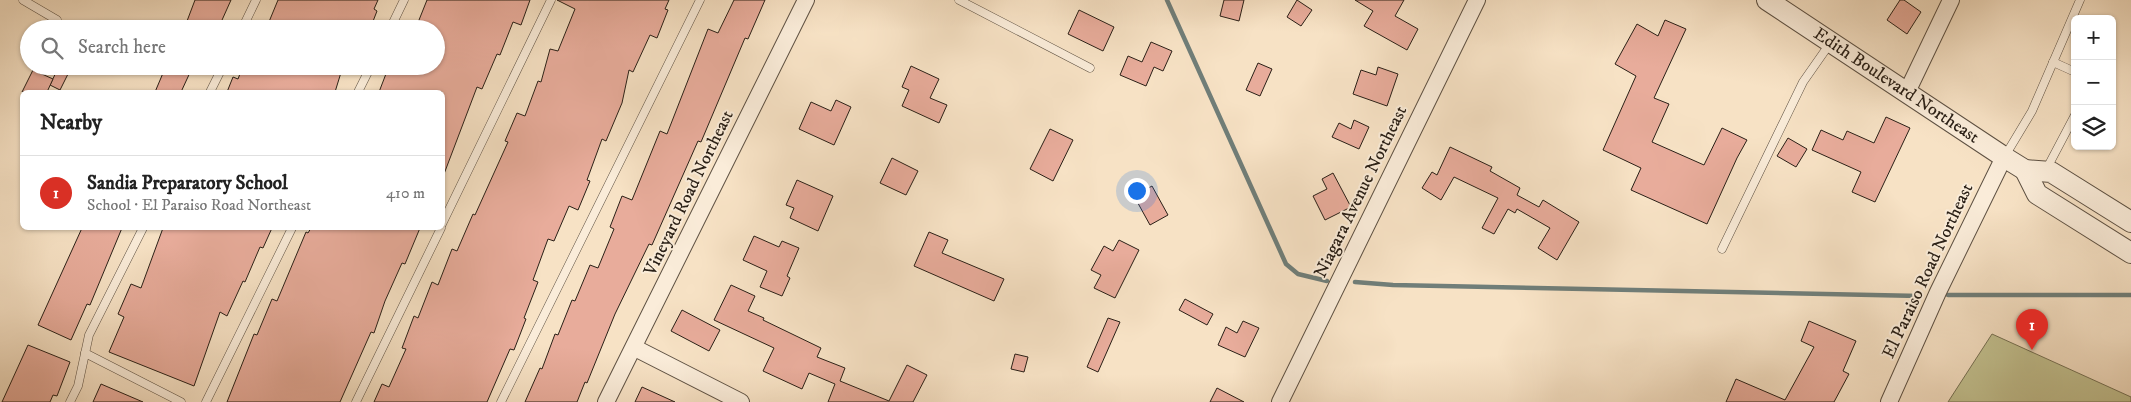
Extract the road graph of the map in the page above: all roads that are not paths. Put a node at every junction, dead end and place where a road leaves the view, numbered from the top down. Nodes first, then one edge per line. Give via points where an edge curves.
1 (23, 0) edge
2 (256, 0) edge
3 (404, 0) edge
4 (551, 0) edge
5 (700, 0) edge
6 (806, 0) edge
7 (959, 0) edge
8 (1477, 0) edge
9 (1767, 0) edge
10 (1951, 0) edge
11 (2080, 0) edge
12 (57, 20) dead end
13 (246, 20) edge
14 (394, 20) edge
15 (1831, 42) junction
16 (2053, 62) junction
17 (1090, 68) dead end
18 (2071, 70) edge
19 (218, 75) edge
20 (366, 75) edge
21 (211, 90) edge
22 (359, 90) edge
23 (1907, 92) junction
24 (2071, 123) edge
25 (2004, 157) junction
26 (2025, 170) junction
27 (2045, 172) junction
28 (445, 218) edge
29 (2131, 222) edge
30 (142, 230) edge
31 (291, 230) edge
32 (440, 230) edge
33 (1722, 249) dead end
34 (2131, 254) edge
35 (635, 348) junction
36 (85, 353) junction
37 (70, 402) edge
38 (181, 402) edge
39 (206, 402) edge
40 (356, 402) edge
41 (501, 402) edge
42 (606, 402) edge
43 (741, 402) edge
44 (1280, 402) edge
45 (1889, 402) edge

1 - 12 lane
2 - 13 lane
3 - 14 lane
4 - 28 lane
5 - 41 lane
6 - 35 street, Vineyard Road Northeast
7 - 17 lane
8 - 44 street, Niagara Avenue Northeast
9 - 15 street, Edith Boulevard Northeast
10 - 23 street
11 - 16 lane
15 - 23 street, Edith Boulevard Northeast
15 - 33 lane via 1803,82
16 - 18 lane
16 - 25 lane via 2032,111
19 - 21 lane
20 - 22 lane
23 - 25 street, Edith Boulevard Northeast
24 - 27 lane
25 - 26 street, Edith Boulevard Northeast
25 - 45 street, El Paraiso Road Northeast
26 - 27 street, Edith Boulevard Northeast
26 - 34 street via 2037,194
27 - 29 street, Edith Boulevard Northeast via 2051,172
30 - 36 lane via 89,335
31 - 39 lane
32 - 40 lane
35 - 42 street, Vineyard Road Northeast
35 - 43 street
36 - 37 lane via 78,386
36 - 38 lane

